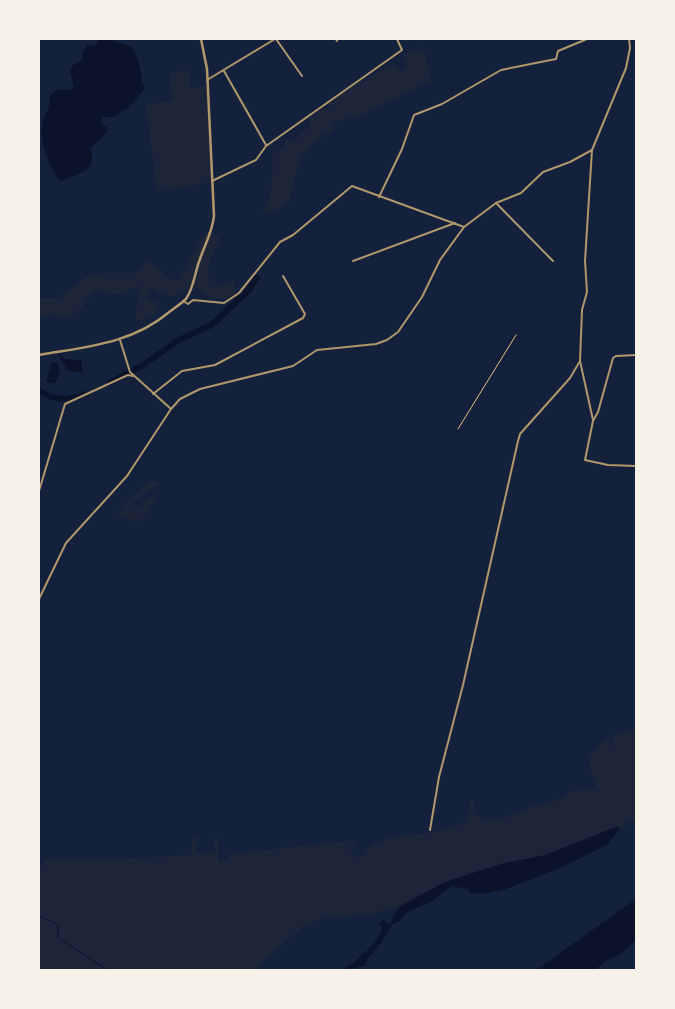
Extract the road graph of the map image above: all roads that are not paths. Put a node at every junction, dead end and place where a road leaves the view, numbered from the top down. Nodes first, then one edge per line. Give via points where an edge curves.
1 (201, 39) edge
2 (275, 39) edge
3 (397, 39) edge
4 (587, 39) edge
5 (629, 39) edge
6 (224, 71) junction
7 (302, 76) dead end
8 (207, 80) junction
9 (266, 146) junction
10 (592, 150) junction
11 (212, 181) junction
12 (379, 197) junction
13 (496, 203) junction
14 (454, 223) junction
15 (464, 227) junction
16 (353, 261) dead end
17 (553, 261) dead end
18 (283, 276) dead end
19 (183, 301) junction
20 (120, 340) junction
21 (39, 355) edge
22 (636, 355) edge
23 (580, 361) junction
24 (133, 376) junction
25 (153, 394) junction
26 (170, 409) junction
27 (593, 421) junction
28 (636, 466) edge
29 (39, 491) edge
30 (39, 599) edge
31 (430, 830) dead end

1 - 8 street
2 - 6 street
2 - 7 street
3 - 9 street via 402,50
4 - 12 street via 558,50 556,59 501,70 442,104 414,115
5 - 10 street via 626,68
6 - 8 street
6 - 9 street
8 - 11 street
9 - 11 street via 256,160
10 - 13 street via 543,172 521,193
10 - 23 street via 585,261 587,292 582,310
11 - 19 street via 213,230
12 - 14 street
12 - 19 street via 352,186 280,242 239,293 224,303 193,300 188,304
13 - 15 street
13 - 17 street
14 - 15 street
14 - 16 street
15 - 26 street via 440,260 422,297 398,332 387,340 318,350 293,366 190,392
18 - 25 street via 305,314 303,318 215,364 182,371
19 - 20 street via 158,322
20 - 21 street
20 - 24 street
22 - 27 street via 613,358
23 - 27 street
23 - 31 street via 570,378 520,434 439,777
24 - 25 street
24 - 29 street via 128,375 65,404
25 - 26 street
26 - 30 street via 127,476 66,543
27 - 28 street via 585,460

